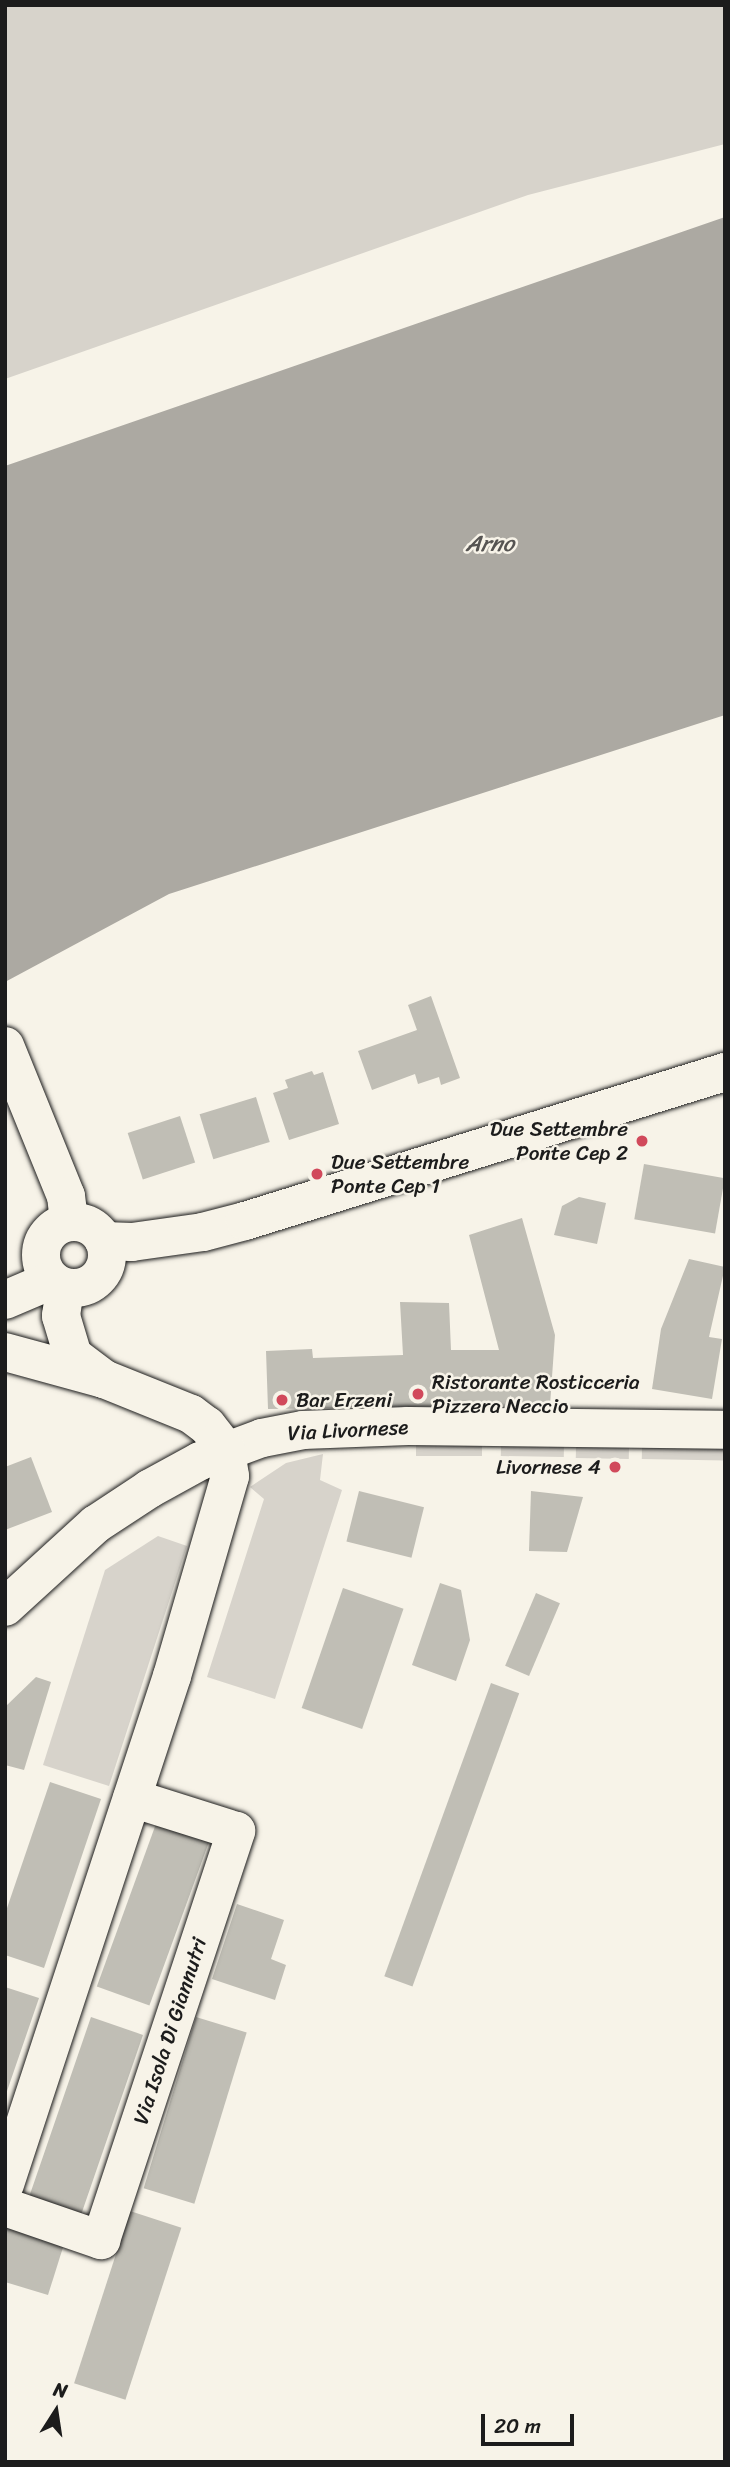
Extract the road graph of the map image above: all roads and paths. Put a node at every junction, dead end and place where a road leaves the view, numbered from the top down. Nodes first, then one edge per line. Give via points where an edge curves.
1 (5, 1046) edge
2 (725, 1072) edge
3 (69, 1222) junction
4 (104, 1241) junction
5 (59, 1284) junction
6 (5, 1300) edge
7 (5, 1352) edge
8 (104, 1379) junction
9 (725, 1430) edge
10 (226, 1450) junction
11 (5, 1607) edge
12 (132, 1798) junction
13 (5, 2184) edge
14 (5, 2207) edge

1 - 3 street via 66,1196
2 - 4 street via 235,1224 132,1242
3 - 4 street via 90,1226
3 - 5 street via 50,1232 41,1250 45,1271
4 - 5 street via 102,1273 84,1287
5 - 6 street
5 - 8 street via 68,1351
7 - 8 street
8 - 10 street via 191,1414
9 - 10 street, Via Livornese via 545,1425 321,1429 277,1434
10 - 11 street, Via Livornese via 174,1474 96,1524
10 - 12 street via 230,1476 223,1508
12 - 13 street
12 - 14 street, Via Isola Di Giannutri via 236,1831 101,2240

